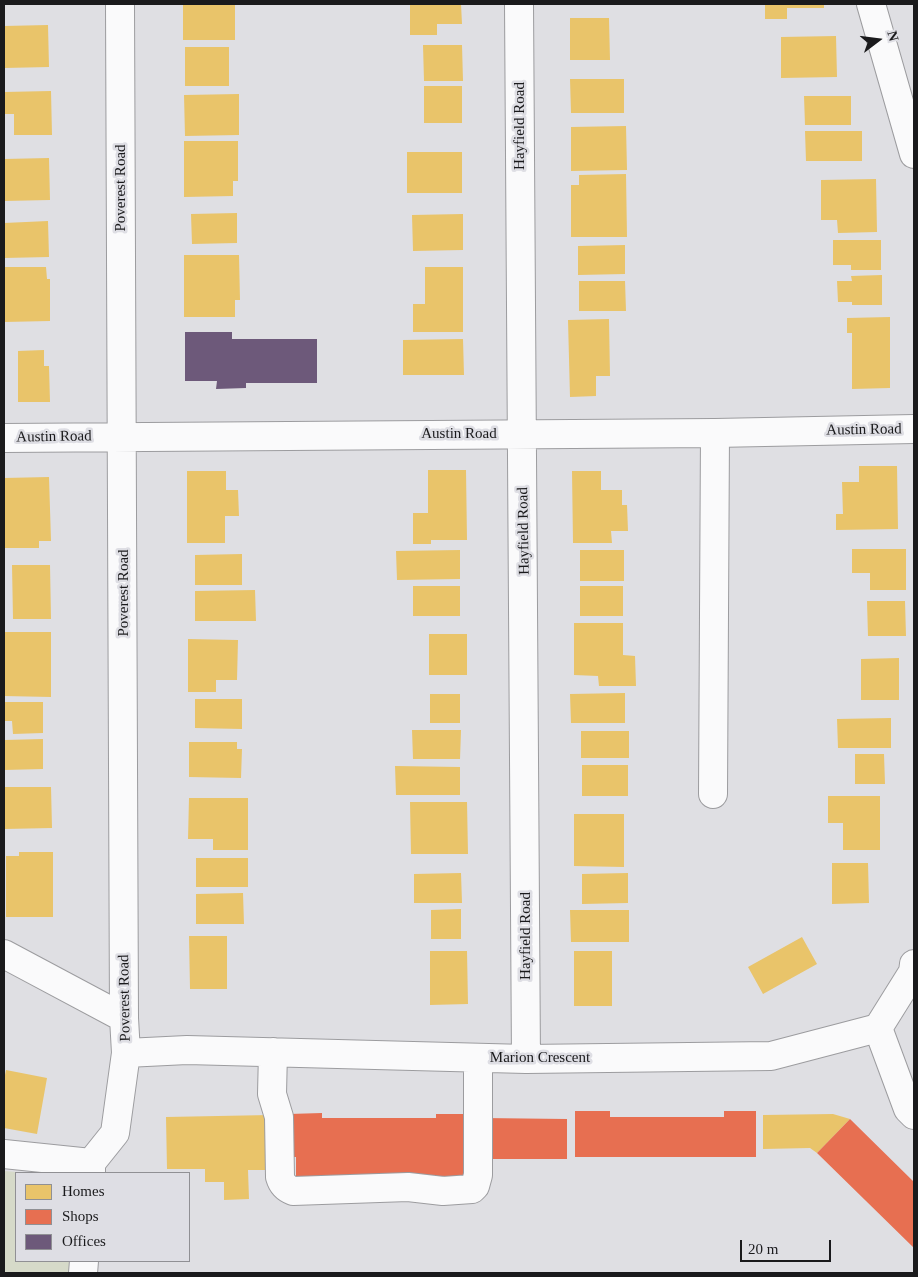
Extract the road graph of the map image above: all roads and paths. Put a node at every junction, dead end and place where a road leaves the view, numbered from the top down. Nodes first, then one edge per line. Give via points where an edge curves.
1 (120, 4) edge
2 (519, 4) edge
3 (871, 4) edge
4 (914, 154) edge
5 (914, 429) edge
6 (715, 433) junction
7 (523, 434) junction
8 (122, 436) junction
9 (4, 438) edge
10 (713, 794) dead end
11 (4, 954) edge
12 (914, 964) edge
13 (124, 1018) junction
14 (878, 1028) junction
15 (273, 1052) junction
16 (126, 1053) junction
17 (478, 1058) junction
18 (526, 1059) junction
19 (914, 1116) edge
20 (4, 1154) edge
21 (91, 1168) edge

1 - 8 street, Poverest Road
2 - 7 street, Hayfield Road
3 - 4 street
5 - 6 street, Austin Road
6 - 7 street, Austin Road
6 - 10 street
7 - 8 street, Austin Road
7 - 18 street, Hayfield Road
8 - 9 street, Austin Road
8 - 13 street, Poverest Road
11 - 13 street
12 - 14 street via 913,972
13 - 16 street, Poverest Road
14 - 18 street, Marion Crescent via 771,1056
14 - 19 street via 908,1109
15 - 16 street, Marion Crescent via 187,1050
15 - 17 street, Marion Crescent
15 - 17 street via 272,1094 279,1116 280,1177 282,1184 293,1191 408,1187 443,1191 472,1189 478,1175
16 - 21 street, Poverest Road via 116,1133
17 - 18 street, Marion Crescent
20 - 21 street

